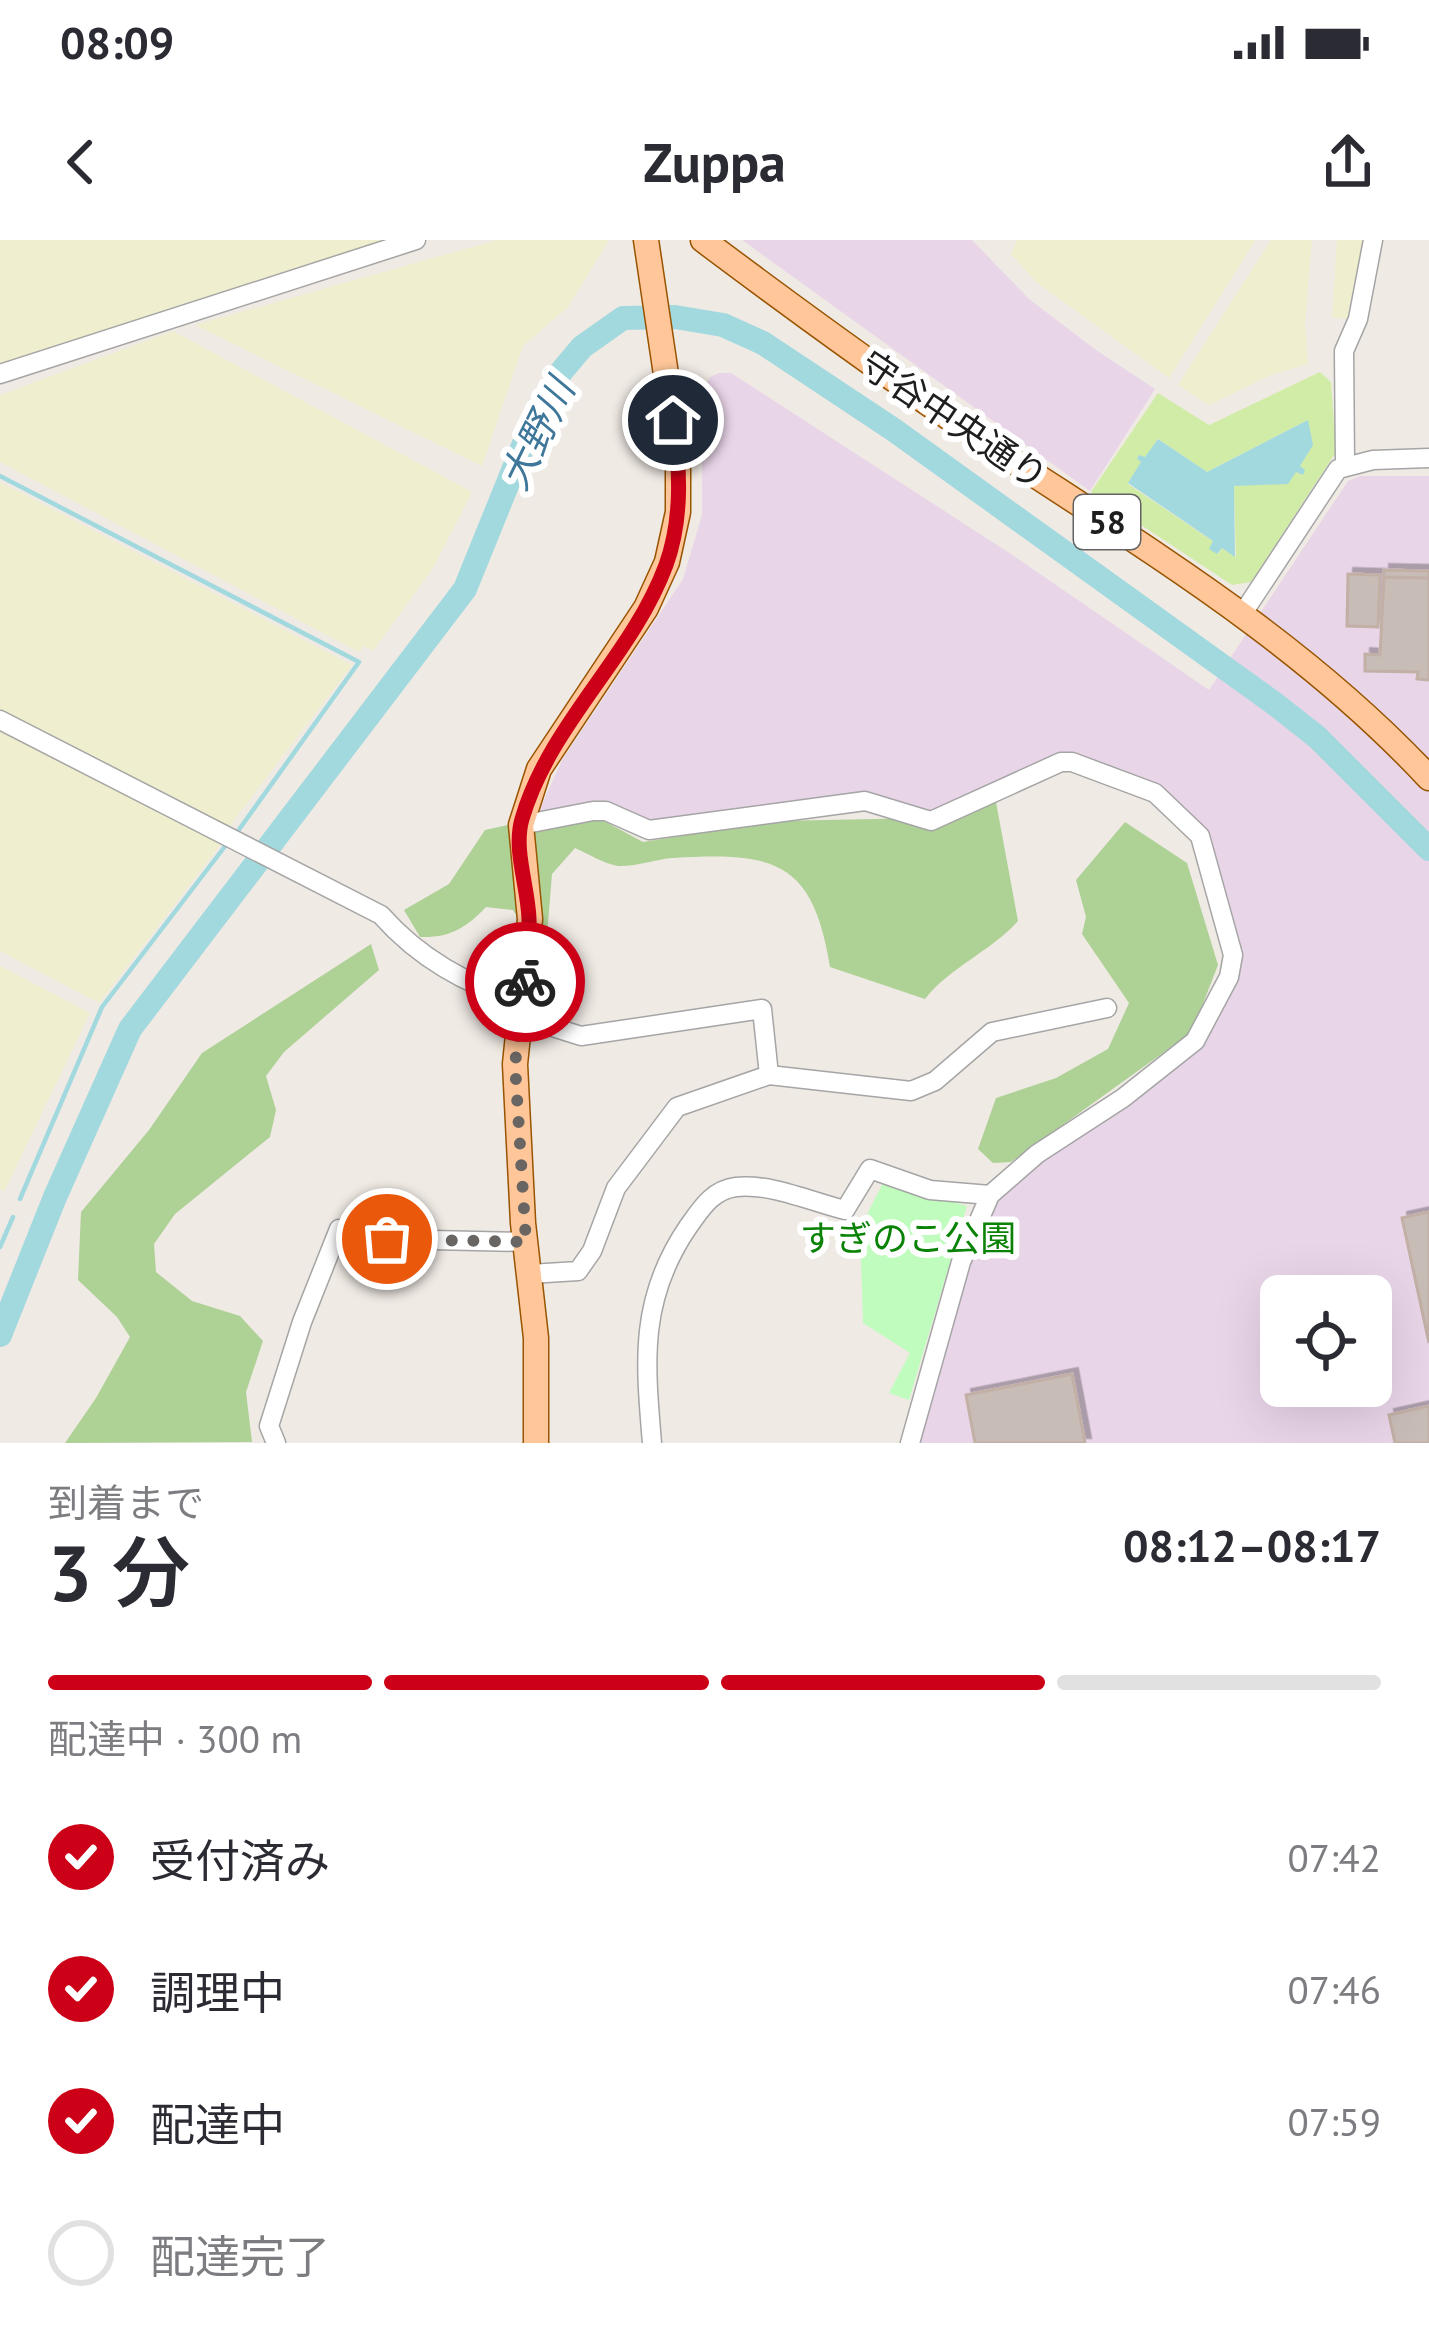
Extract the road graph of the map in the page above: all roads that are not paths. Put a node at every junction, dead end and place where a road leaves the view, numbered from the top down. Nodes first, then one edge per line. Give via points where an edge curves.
1 (416, 240) edge
2 (646, 240) edge
3 (704, 240) edge
4 (1373, 240) edge
5 (0, 374) edge
6 (1429, 458) edge
7 (1345, 464) junction
8 (1244, 613) junction
9 (0, 720) edge
10 (1429, 778) edge
11 (520, 825) junction
12 (521, 1008) junction
13 (1107, 1008) dead end
14 (769, 1075) junction
15 (990, 1195) junction
16 (526, 1242) junction
17 (530, 1274) junction
18 (906, 1442) edge
19 (276, 1443) edge
20 (536, 1443) edge
21 (652, 1443) edge

1 - 5 street
2 - 11 main road via 678,455 678,512 646,608 539,769
3 - 8 main road, 守谷中央通り / 58 via 937,410
4 - 7 street via 1344,351
6 - 7 street
7 - 8 street
8 - 10 main road, 守谷中央通り / 58 via 1324,675
9 - 12 street via 381,915 406,944
11 - 12 main road via 530,919
11 - 15 street via 593,811 649,830 865,801 931,821 1061,762 1154,793 1200,836 1233,955 1229,977 1195,1040
12 - 14 street via 581,1036 763,1009
12 - 16 main road via 515,1064
13 - 14 street via 992,1032 934,1082 911,1091
14 - 17 street via 677,1107 616,1188 578,1270
15 - 18 street
15 - 21 street via 930,1190 870,1169 845,1210 762,1189 718,1191 669,1255 652,1304 645,1364
16 - 17 main road
16 - 19 street via 387,1239 339,1229 269,1426
17 - 20 main road

